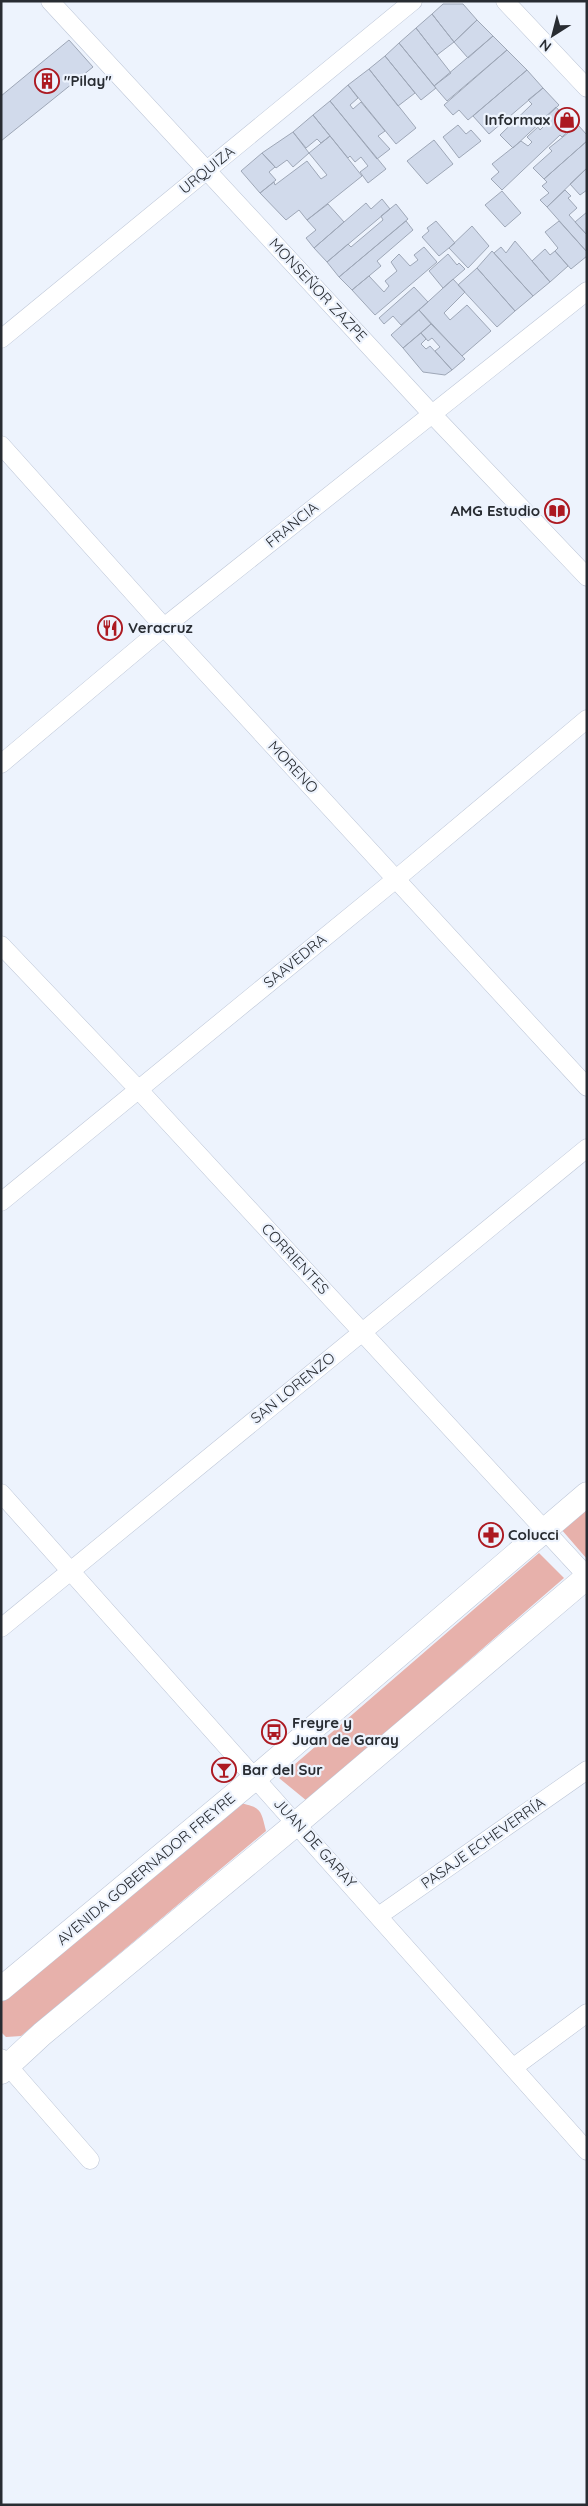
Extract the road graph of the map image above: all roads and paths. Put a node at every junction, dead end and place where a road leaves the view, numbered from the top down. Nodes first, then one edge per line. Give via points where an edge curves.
1 (50, 1) edge
2 (413, 1) edge
3 (505, 1) edge
4 (587, 88) edge
5 (207, 170) junction
6 (587, 292) edge
7 (1, 339) edge
8 (431, 413) junction
9 (1, 444) edge
10 (587, 577) edge
11 (164, 627) junction
12 (587, 719) edge
13 (1, 764) edge
14 (396, 879) junction
15 (1, 945) edge
16 (587, 1087) edge
17 (138, 1089) junction
18 (587, 1148) edge
19 (1, 1202) edge
20 (362, 1332) junction
21 (1, 1493) edge
22 (587, 1494) edge
23 (543, 1531) junction
24 (70, 1570) junction
25 (587, 1576) edge
26 (1, 1628) edge
27 (587, 1770) edge
28 (256, 1777) junction
29 (297, 1823) junction
30 (380, 1916) junction
31 (1, 1989) edge
32 (587, 2013) edge
33 (4, 2065) edge
34 (514, 2067) junction
35 (587, 2150) edge
36 (90, 2160) dead end

1 - 5 street, MONSEÑOR ZAZPE
2 - 5 street, URQUIZA
3 - 4 street
5 - 7 street, URQUIZA
5 - 8 street, MONSEÑOR ZAZPE
6 - 8 street, FRANCIA
8 - 10 street, MONSEÑOR ZAZPE
8 - 11 street, FRANCIA
9 - 11 street, MORENO
11 - 13 street, FRANCIA
11 - 14 street, MORENO
12 - 14 street, SAAVEDRA
14 - 16 street, MORENO
14 - 17 street, SAAVEDRA
15 - 17 street, CORRIENTES
17 - 19 street, SAAVEDRA
17 - 20 street, CORRIENTES
18 - 20 street, SAN LORENZO
20 - 23 street, CORRIENTES
20 - 24 street, SAN LORENZO
21 - 24 street, JUAN DE GARAY
22 - 23 main road, AVENIDA GOBERNADOR FREYRE
23 - 25 street, CORRIENTES
23 - 28 main road, AVENIDA GOBERNADOR FREYRE
24 - 26 street, SAN LORENZO
24 - 28 street, JUAN DE GARAY
25 - 29 main road
27 - 30 street, PASAJE ECHEVERRÍA
28 - 29 street, JUAN DE GARAY
28 - 31 main road, AVENIDA GOBERNADOR FREYRE
29 - 30 street, JUAN DE GARAY
29 - 33 main road
30 - 34 street, JUAN DE GARAY
32 - 34 street
33 - 36 street
34 - 35 street, JUAN DE GARAY

